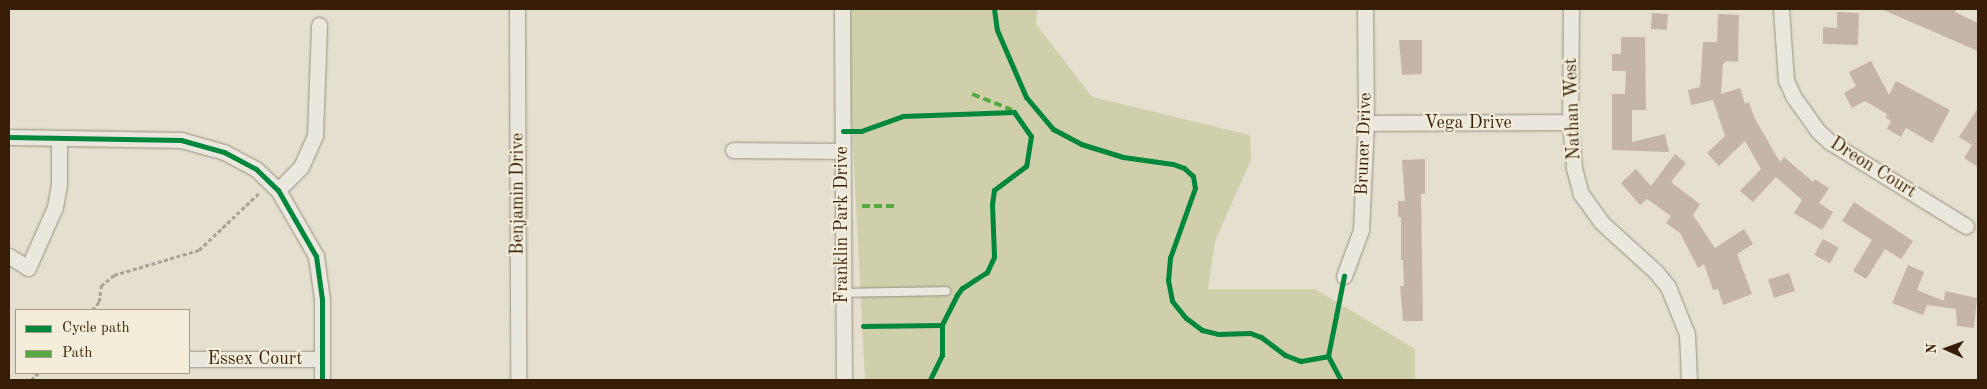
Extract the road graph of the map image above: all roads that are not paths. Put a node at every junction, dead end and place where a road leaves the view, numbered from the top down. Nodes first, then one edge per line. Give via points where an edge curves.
1 (517, 9) edge
2 (842, 9) edge
3 (1365, 9) edge
4 (1571, 9) edge
5 (1781, 9) edge
6 (319, 25) dead end
7 (1570, 122) junction
8 (1366, 123) junction
9 (9, 137) edge
10 (59, 138) junction
11 (732, 150) dead end
12 (841, 151) junction
13 (274, 186) junction
14 (1966, 226) dead end
15 (9, 256) edge
16 (1344, 276) dead end
17 (946, 290) dead end
18 (841, 292) junction
19 (322, 359) junction
20 (190, 360) edge
21 (322, 380) edge
22 (518, 380) edge
23 (844, 380) edge
24 (1689, 380) edge

1 - 22 street, Benjamin Drive
2 - 12 street, Franklin Park Drive
3 - 8 street, Bruner Drive
4 - 7 street, Nathan West
5 - 14 street, Dreon Court via 1786,80 1793,96 1818,131 1830,142
6 - 13 street via 315,134 301,167
7 - 8 street, Vega Drive
7 - 24 street, Nathan West via 1574,168 1581,194 1601,222 1656,272 1678,306 1687,334
8 - 16 street, Bruner Drive via 1361,230
9 - 10 street
10 - 13 street via 159,138 204,145 239,159
10 - 15 street via 55,207 28,268
11 - 12 street
12 - 18 street, Franklin Park Drive
13 - 19 street via 316,256 321,291
17 - 18 lane
18 - 23 street, Franklin Park Drive
19 - 20 street, Essex Court
19 - 21 street

